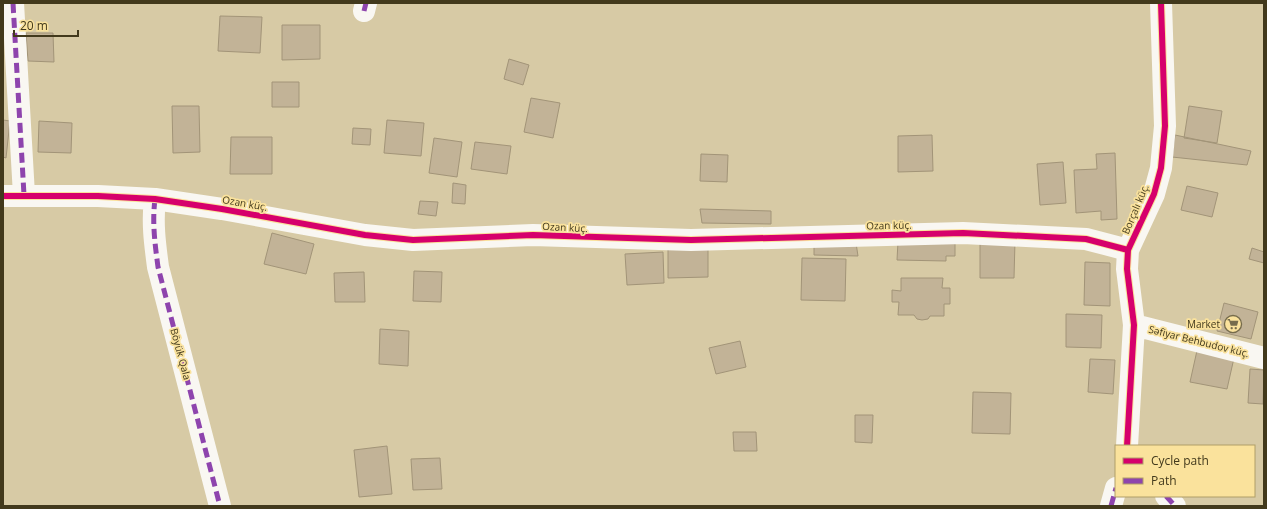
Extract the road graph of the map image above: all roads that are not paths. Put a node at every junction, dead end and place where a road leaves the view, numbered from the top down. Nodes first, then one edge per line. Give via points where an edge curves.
1 (13, 3) edge
2 (1161, 3) edge
3 (3, 196) edge
4 (24, 196) junction
5 (155, 200) junction
6 (1128, 250) junction
7 (1134, 325) junction
8 (1264, 358) edge
9 (1127, 445) edge
10 (1115, 492) edge
11 (1167, 497) edge
12 (220, 506) edge
13 (1111, 506) edge
14 (1175, 506) edge

1 - 4 street
2 - 6 street, Borçalı küç. via 1166,126 1161,168 1154,194
3 - 4 street, Ozan küç.
4 - 5 street, Ozan küç. via 98,196
5 - 6 street, Ozan küç. via 222,209 365,235 412,240 533,235 691,240 963,233 1086,239
5 - 12 street, Böyük Qala via 154,232 158,267
6 - 7 street, Borçalı küç. via 1127,269
7 - 8 street, Səfiyar Behbudov küç.
7 - 9 street, Borçalı küç.
10 - 13 street
11 - 14 street

